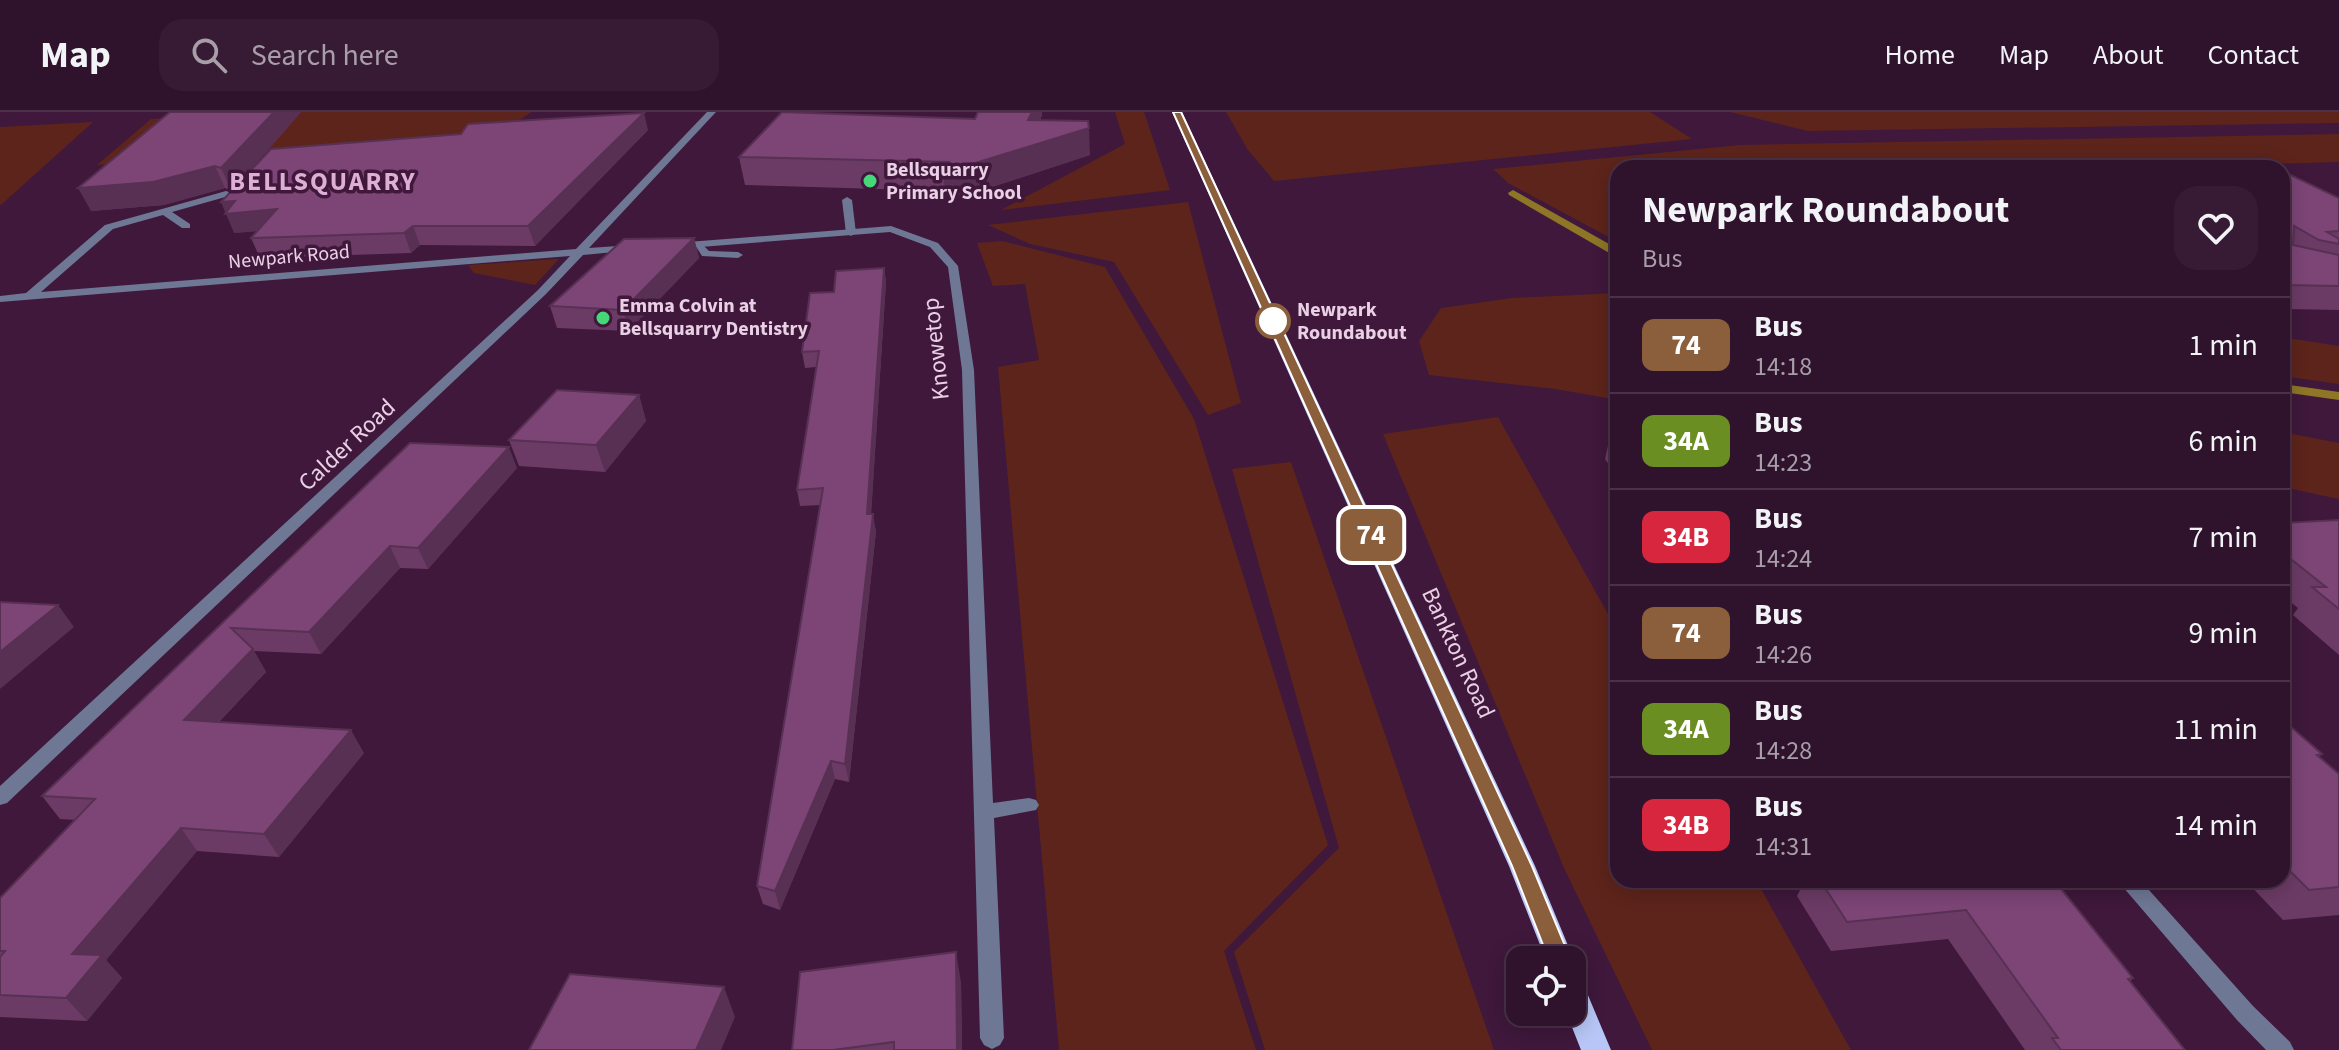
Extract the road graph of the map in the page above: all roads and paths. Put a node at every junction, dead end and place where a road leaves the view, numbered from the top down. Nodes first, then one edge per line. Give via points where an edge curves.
1 (712, 112) edge
2 (1177, 112) edge
3 (226, 194) edge
4 (847, 200) dead end
5 (164, 211) junction
6 (186, 226) dead end
7 (851, 233) junction
8 (700, 245) junction
9 (655, 247) edge
10 (640, 248) edge
11 (580, 251) junction
12 (738, 255) dead end
13 (29, 297) junction
14 (0, 299) edge
15 (3, 793) edge
16 (1029, 805) dead end
17 (984, 812) junction
18 (2134, 888) edge
19 (1554, 946) edge
20 (1586, 1025) edge
21 (992, 1038) dead end
22 (1596, 1050) edge
23 (2282, 1050) edge

1 - 11 street, Calder Road
2 - 19 main road, Bankton Road
3 - 5 street
4 - 7 street
5 - 6 street
5 - 13 street via 109,227
7 - 8 street, Knowetop
7 - 17 street, Knowetop via 891,229 934,245 953,266 968,370
8 - 9 street, Knowetop
8 - 12 street via 706,254
10 - 11 street
11 - 13 street, Newpark Road
11 - 15 street, Calder Road
13 - 14 street, Newpark Road
16 - 17 street
17 - 21 street, Knowetop
18 - 23 street
20 - 22 main road

